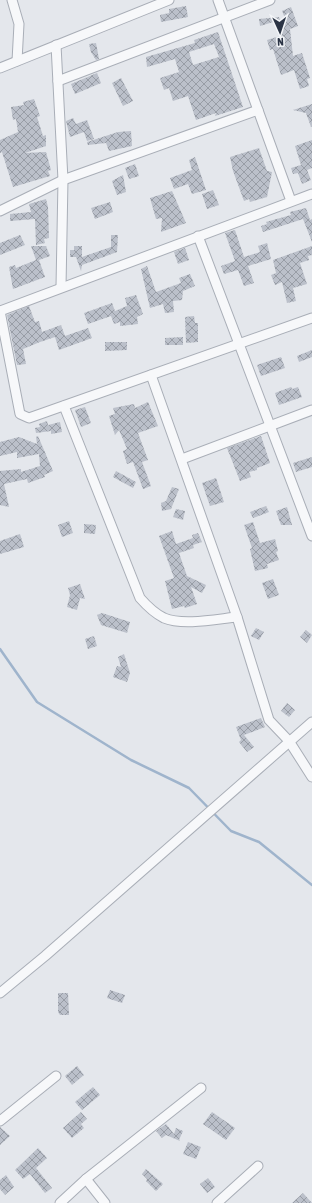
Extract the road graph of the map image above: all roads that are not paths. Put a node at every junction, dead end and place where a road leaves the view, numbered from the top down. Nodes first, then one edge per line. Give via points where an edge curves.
1 (12, 0) edge
2 (169, 0) edge
3 (218, 0) edge
4 (270, 0) edge
5 (224, 17) junction
6 (56, 45) junction
7 (17, 61) junction
8 (0, 68) edge
9 (58, 81) junction
10 (258, 110) junction
11 (64, 180) junction
12 (312, 194) edge
13 (291, 201) junction
14 (0, 211) edge
15 (198, 236) junction
16 (61, 287) junction
17 (0, 311) edge
18 (312, 318) edge
19 (239, 344) junction
20 (151, 375) junction
21 (64, 406) junction
22 (312, 410) edge
23 (270, 426) junction
24 (182, 459) junction
25 (308, 512) edge
26 (312, 536) edge
27 (237, 617) junction
28 (312, 722) edge
29 (289, 741) junction
30 (312, 777) edge
31 (0, 993) edge
32 (56, 1076) dead end
33 (201, 1088) dead end
34 (0, 1121) edge
35 (258, 1166) dead end
36 (86, 1179) junction
37 (60, 1203) edge
38 (105, 1203) edge
39 (216, 1203) edge

1 - 7 street via 19,24
2 - 6 street
3 - 5 street
4 - 5 street
5 - 9 street
5 - 10 street
6 - 7 street
6 - 9 street
7 - 8 street
9 - 11 street
10 - 11 street
10 - 13 street
11 - 14 street
11 - 16 street
12 - 13 street
13 - 15 street
15 - 16 street
15 - 19 street
16 - 17 street
17 - 21 street via 20,414 29,418
18 - 19 street
19 - 20 street
19 - 23 street
20 - 21 street
20 - 24 street
21 - 27 street via 140,598 151,610 166,619 202,621
22 - 23 street
23 - 24 street
23 - 25 street
24 - 27 street
25 - 26 street
27 - 29 street via 269,720
28 - 29 street
29 - 30 street
29 - 31 street
32 - 34 street
33 - 36 street
35 - 39 street
36 - 37 street
36 - 38 street

